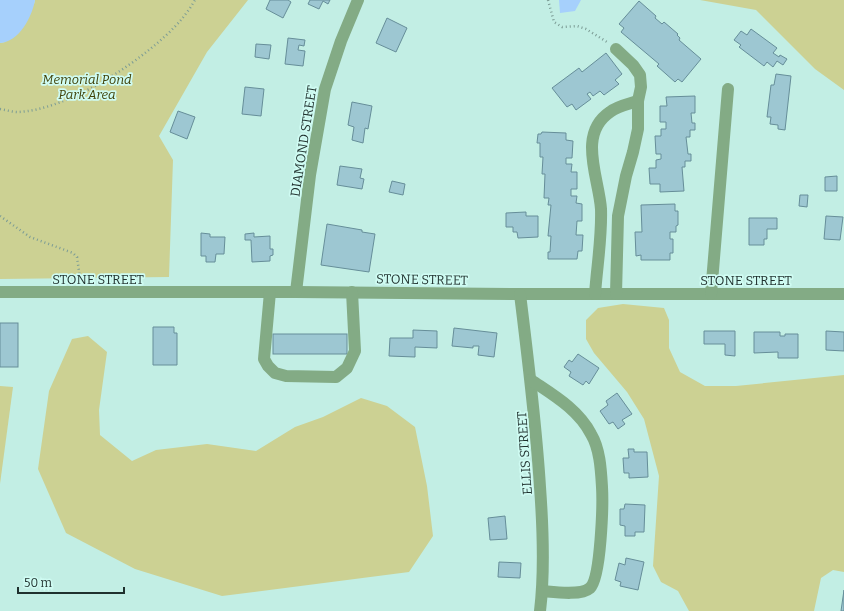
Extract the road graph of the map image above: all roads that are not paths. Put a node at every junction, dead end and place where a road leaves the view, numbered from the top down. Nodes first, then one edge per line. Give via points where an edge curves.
1 (358, 0) edge
2 (616, 49) road end
3 (728, 89) dead end
4 (638, 101) junction
5 (600, 196) junction
6 (622, 196) junction
7 (0, 292) edge
8 (270, 292) junction
9 (296, 292) junction
10 (352, 292) junction
11 (520, 294) junction
12 (594, 294) junction
13 (616, 294) junction
14 (710, 294) junction
15 (844, 294) edge
16 (531, 380) junction
17 (542, 591) junction
18 (540, 611) edge

1 - 9 street, DIAMOND STREET via 341,40 325,89 311,168
2 - 4 street via 640,75
3 - 14 street
4 - 5 street via 611,111 601,118 595,129 592,159
4 - 6 street via 638,129
5 - 6 street
5 - 12 street
6 - 13 street via 617,232
7 - 8 street, STONE STREET
8 - 9 street, STONE STREET
8 - 10 street via 264,359 268,366 275,373 286,376 336,377 347,368 355,351
9 - 10 street, STONE STREET
10 - 11 street, STONE STREET
11 - 12 street, STONE STREET
11 - 16 street, ELLIS STREET
12 - 13 street, STONE STREET
13 - 14 street, STONE STREET
14 - 15 street, STONE STREET
16 - 17 street, ELLIS STREET via 542,519
16 - 17 street via 578,415 592,434 599,457 602,488 598,561 596,576 590,588 582,593
17 - 18 street, ELLIS STREET

